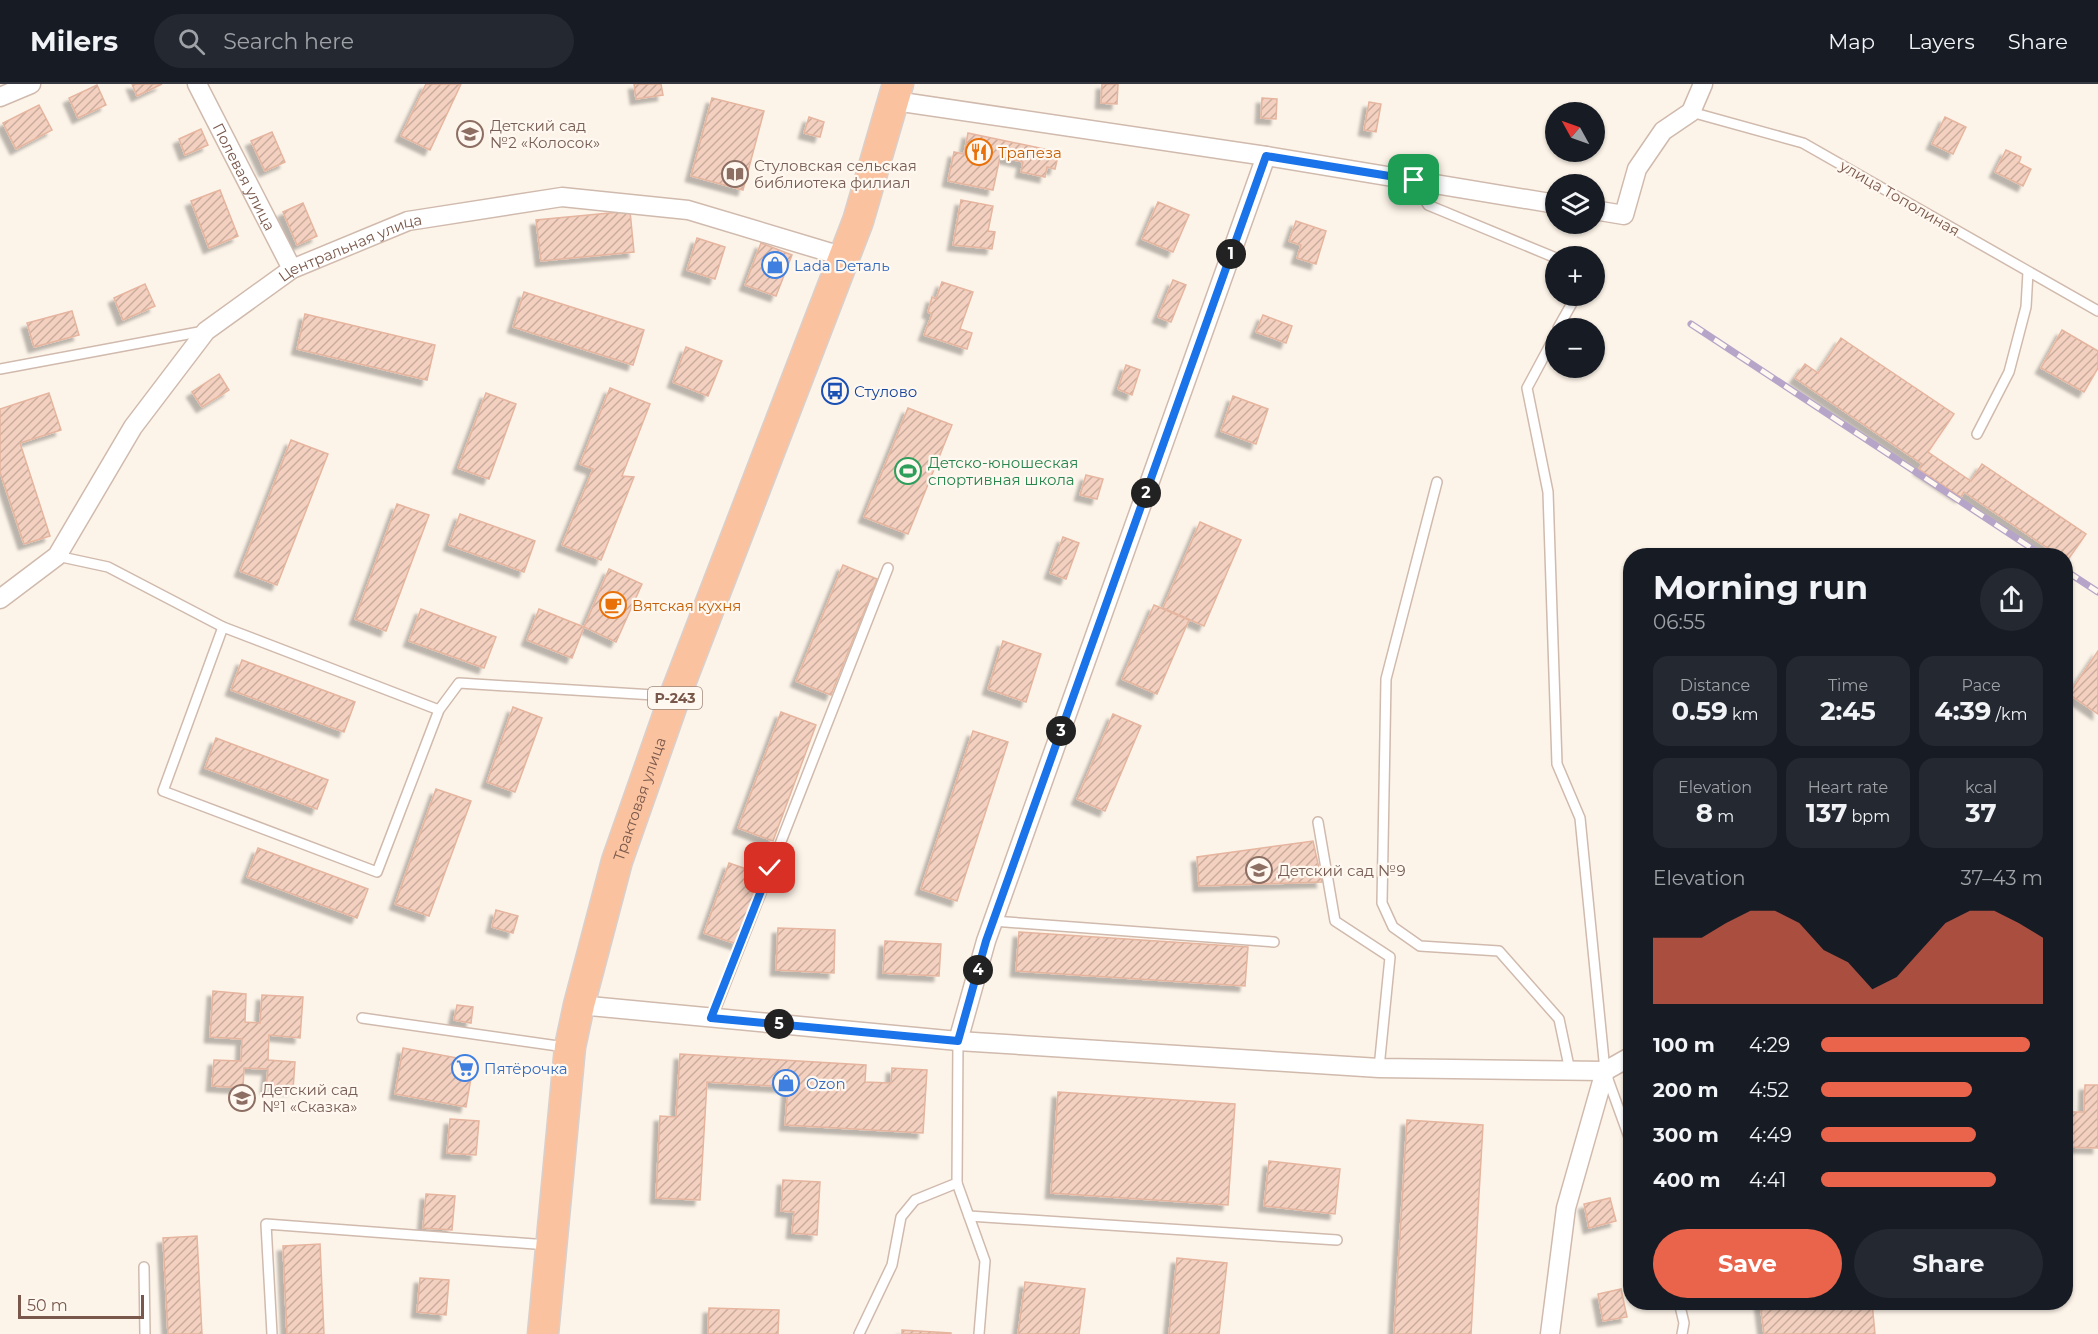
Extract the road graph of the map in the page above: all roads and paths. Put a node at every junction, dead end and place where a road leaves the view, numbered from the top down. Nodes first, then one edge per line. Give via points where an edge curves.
1 (31, 84) edge
2 (197, 84) edge
3 (1703, 84) edge
4 (897, 92) edge
5 (0, 97) edge
6 (1691, 112) junction
7 (1266, 156) junction
8 (1414, 180) junction
9 (1545, 202) edge
10 (1605, 212) edge
11 (1545, 253) edge
12 (844, 257) junction
13 (292, 269) junction
14 (2028, 272) junction
15 (2098, 311) edge
16 (206, 330) junction
17 (1545, 354) edge
18 (0, 369) edge
19 (1977, 434) dead end
20 (1437, 482) dead end
21 (57, 556) junction
22 (888, 568) dead end
23 (0, 599) edge
24 (223, 627) junction
25 (675, 696) junction
26 (439, 710) junction
27 (1318, 822) dead end
28 (993, 921) junction
29 (1274, 942) dead end
30 (579, 1005) junction
31 (362, 1018) dead end
32 (711, 1018) junction
33 (958, 1041) junction
34 (570, 1047) junction
35 (1623, 1061) edge
36 (1379, 1068) junction
37 (1570, 1071) junction
38 (1605, 1071) junction
39 (1623, 1121) edge
40 (957, 1182) junction
41 (969, 1216) junction
42 (1337, 1240) dead end
43 (551, 1245) junction
44 (144, 1267) dead end
45 (1681, 1310) edge
46 (145, 1334) edge
47 (272, 1334) edge
48 (543, 1334) edge
49 (859, 1334) edge
50 (980, 1334) edge
51 (1550, 1334) edge
52 (1682, 1334) edge

1 - 5 street
2 - 13 street, Полевая улица
3 - 6 street
4 - 7 street
4 - 12 highway, Трактовая улица / Р-243
6 - 10 street via 1663,131 1637,169 1624,215
6 - 14 lane, улица Тополиная via 1803,142
7 - 8 street
7 - 28 street
8 - 9 street
8 - 11 lane via 1428,205
12 - 13 street, Центральная улица via 688,210 562,197 408,221
12 - 25 highway, Трактовая улица / Р-243
13 - 16 street, Центральная улица
14 - 15 lane, улица Тополиная
14 - 19 lane via 2026,307 2009,372
16 - 18 lane
16 - 21 street, Центральная улица via 133,427
17 - 38 lane via 1527,388 1548,492 1557,765 1580,818
20 - 37 lane via 1386,679 1382,903 1393,927 1420,946 1499,951 1559,1019
21 - 23 street, Центральная улица
21 - 24 lane via 108,567
22 - 32 lane
24 - 26 lane
24 - 26 lane via 163,790 377,872
25 - 26 lane via 459,683
25 - 30 highway, Трактовая улица / Р-243 via 617,861
27 - 36 lane via 1335,921 1390,957
28 - 29 lane
28 - 33 street
30 - 32 street
30 - 34 highway, Трактовая улица / Р-243
31 - 34 lane
32 - 33 street
33 - 36 street
33 - 40 lane
34 - 43 highway, Трактовая улица / Р-243
35 - 38 street
36 - 37 street
37 - 38 street
38 - 39 lane
38 - 51 street via 1566,1208
40 - 41 lane
40 - 49 lane via 915,1200 902,1217 892,1265
41 - 42 lane
41 - 50 lane via 985,1261
43 - 47 lane via 266,1224
43 - 48 highway, Трактовая улица / Р-243
44 - 46 lane
45 - 52 lane

